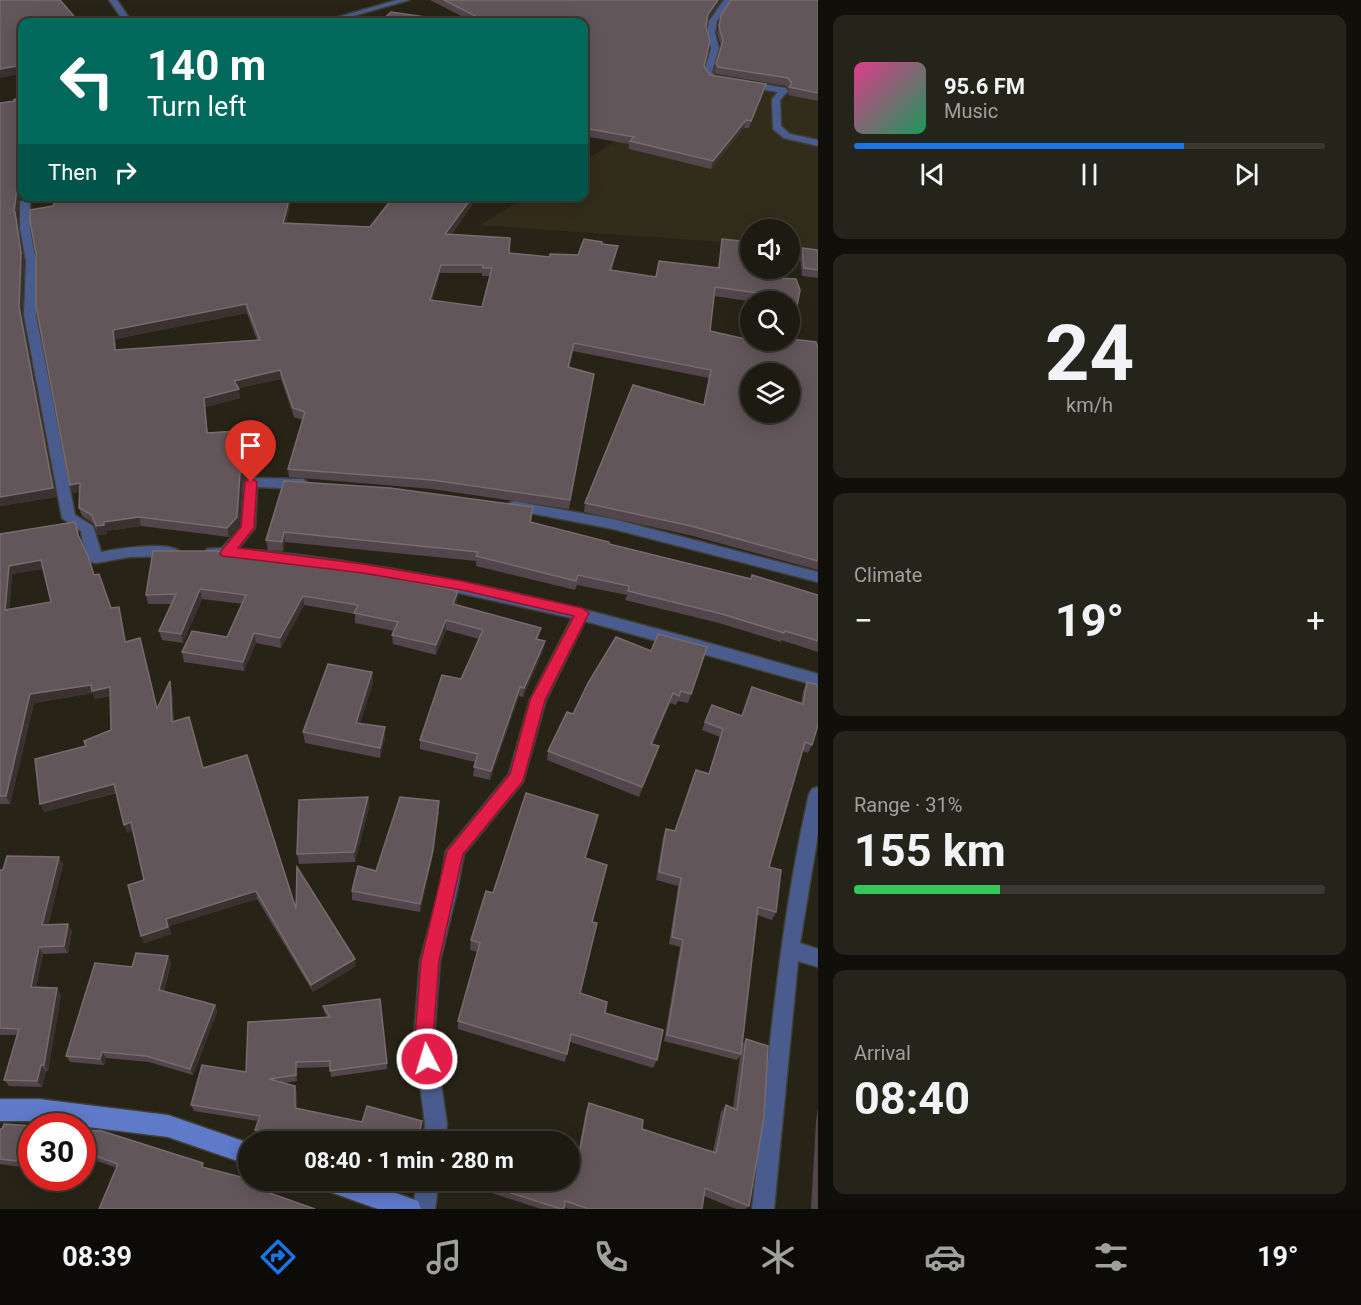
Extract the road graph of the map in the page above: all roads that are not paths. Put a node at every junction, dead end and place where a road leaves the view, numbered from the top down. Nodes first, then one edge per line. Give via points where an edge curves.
1 (113, 0) edge
2 (405, 0) edge
3 (728, 0) edge
4 (125, 18) edge
5 (340, 18) edge
6 (818, 143) edge
7 (25, 202) dead end
8 (314, 485) edge
9 (499, 503) edge
10 (226, 553) junction
11 (818, 577) edge
12 (582, 613) junction
13 (818, 680) edge
14 (818, 794) edge
15 (789, 949) junction
16 (818, 958) edge
17 (0, 1110) edge
18 (435, 1131) edge
19 (238, 1150) edge
20 (358, 1191) edge
21 (426, 1191) edge
22 (410, 1209) edge
23 (423, 1209) edge
24 (763, 1209) edge

1 - 4 street
2 - 5 street
3 - 6 street via 713,21 715,48 708,72 712,78 783,90 776,99 776,127 787,136
7 - 10 street via 31,261 30,315 69,518 88,529 96,558 130,552
8 - 10 street via 251,482 248,528
9 - 11 street via 613,524
10 - 12 street via 363,568 462,585
12 - 13 street
12 - 18 street via 538,700 517,777 455,851 430,961 424,1037
14 - 15 street via 804,849
15 - 16 street
15 - 24 street
17 - 19 street via 39,1110 168,1126
20 - 22 street
21 - 23 street

